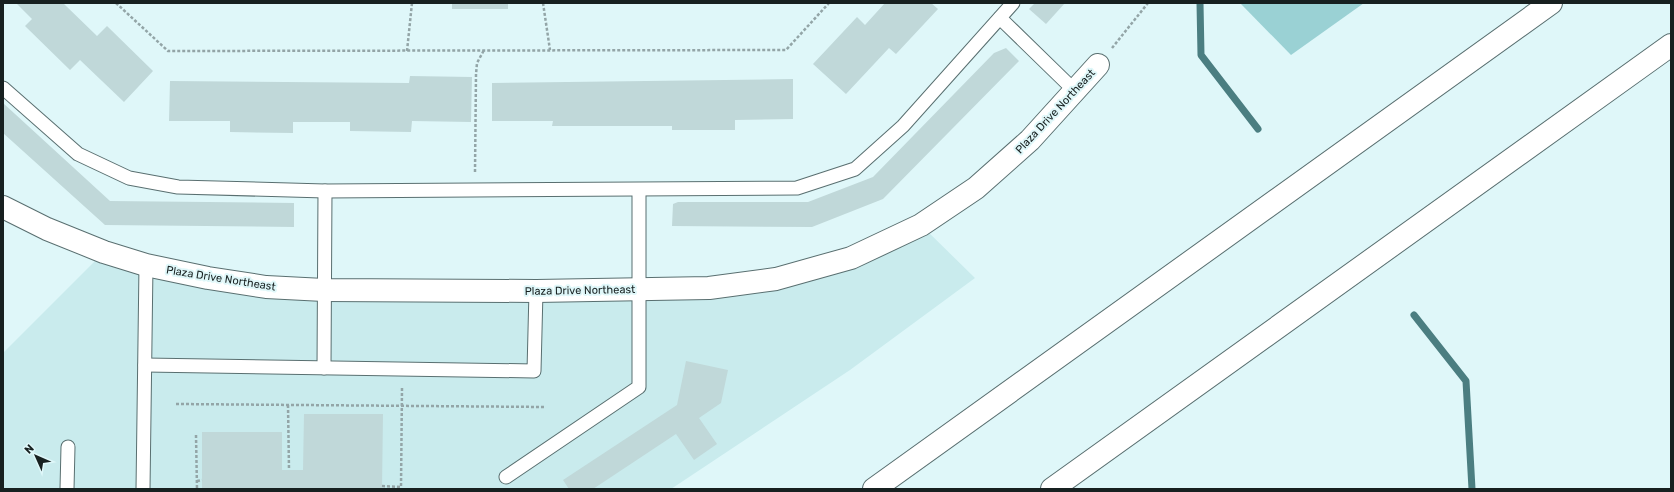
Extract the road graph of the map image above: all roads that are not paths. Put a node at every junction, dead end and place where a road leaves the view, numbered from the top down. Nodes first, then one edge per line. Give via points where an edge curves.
1 (1013, 3) edge
2 (1551, 3) edge
3 (1000, 18) junction
4 (1671, 45) edge
5 (1098, 65) road end
6 (3, 88) edge
7 (1075, 91) junction
8 (639, 190) junction
9 (325, 191) junction
10 (3, 207) edge
11 (146, 265) junction
12 (639, 289) junction
13 (324, 290) junction
14 (536, 291) junction
15 (145, 365) junction
16 (324, 368) junction
17 (68, 447) dead end
18 (506, 477) dead end
19 (67, 489) edge
20 (143, 489) edge
21 (874, 489) edge
22 (1052, 489) edge

1 - 3 lane
2 - 21 main road
3 - 7 lane
3 - 8 lane via 903,126 855,169 797,188
4 - 22 main road
5 - 7 main road, Plaza Drive Northeast
6 - 9 lane via 78,154 129,178 178,187
7 - 12 main road, Plaza Drive Northeast via 1030,140 976,188 921,224 851,258 776,279 709,288
8 - 9 lane
8 - 12 lane
9 - 13 lane
10 - 11 main road, Plaza Drive Northeast via 47,229 104,252
11 - 13 main road, Plaza Drive Northeast via 266,287
11 - 15 lane
12 - 14 main road, Plaza Drive Northeast
12 - 18 lane via 639,388
13 - 14 main road, Plaza Drive Northeast
13 - 16 lane
14 - 16 lane via 534,371
15 - 16 lane
15 - 20 lane
17 - 19 lane

